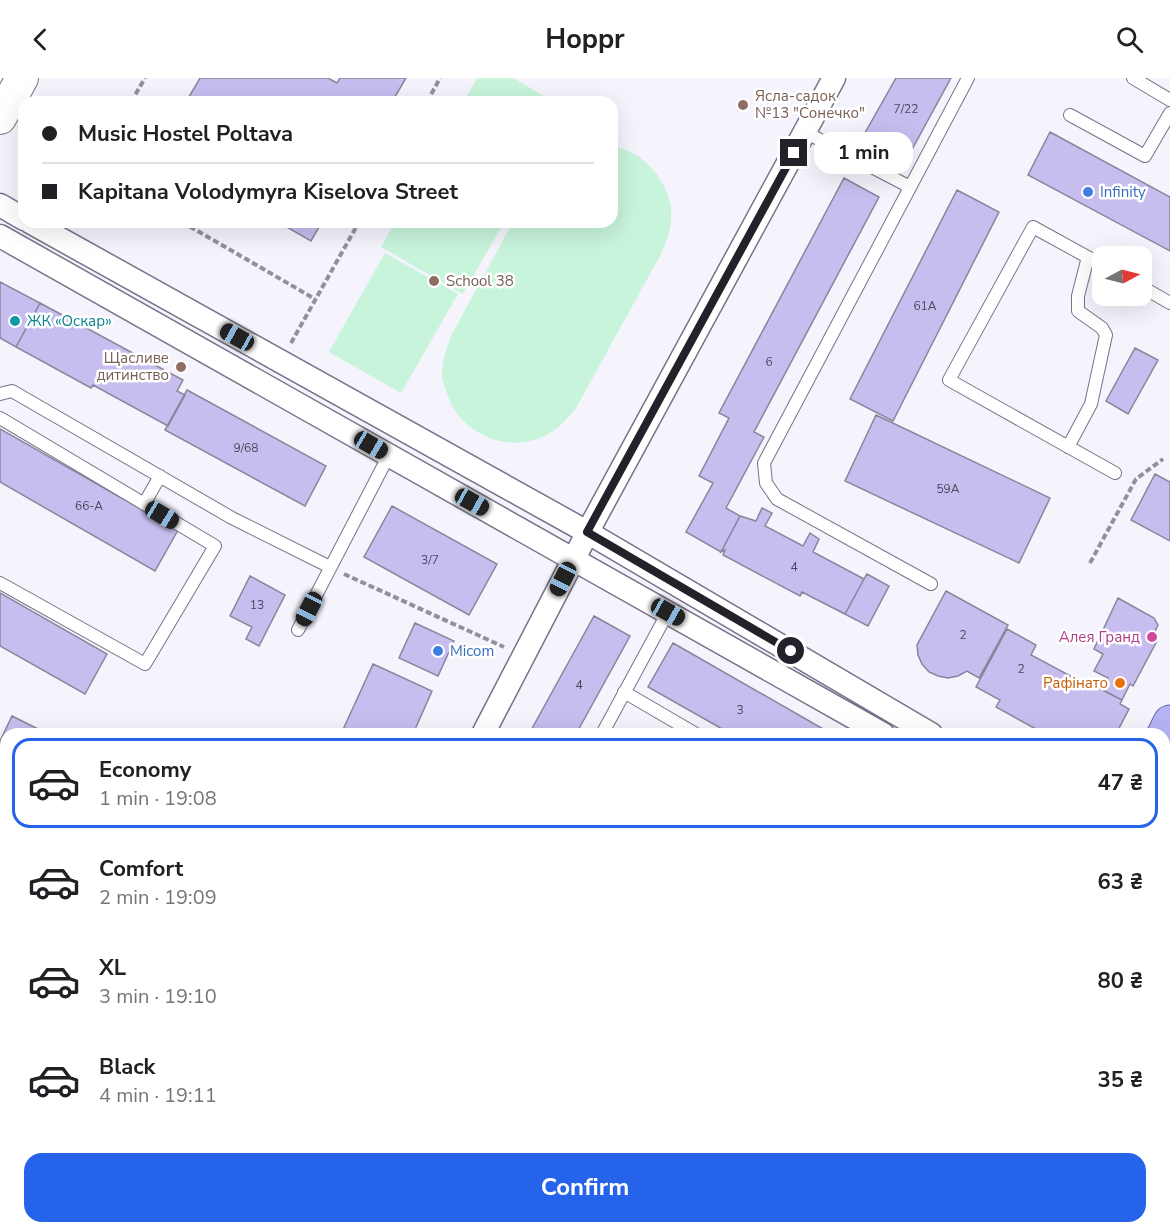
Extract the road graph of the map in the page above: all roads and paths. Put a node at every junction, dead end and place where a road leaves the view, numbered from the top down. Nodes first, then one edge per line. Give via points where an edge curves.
1 (22, 78) edge
2 (145, 78) edge
3 (440, 78) edge
4 (834, 78) edge
5 (968, 78) edge
6 (1133, 78) edge
7 (134, 96) edge
8 (430, 96) edge
9 (1170, 100) edge
10 (1170, 113) edge
11 (1070, 116) dead end
12 (0, 118) edge
13 (805, 132) junction
14 (1165, 133) edge
15 (910, 187) junction
16 (0, 205) edge
17 (18, 216) edge
18 (41, 228) edge
19 (192, 228) edge
20 (356, 228) edge
21 (0, 236) edge
22 (1088, 257) junction
23 (1092, 259) edge
24 (1152, 293) edge
25 (315, 299) junction
26 (1170, 303) edge
27 (289, 347) dead end
28 (0, 394) edge
29 (0, 418) edge
30 (1068, 447) junction
31 (389, 455) junction
32 (1163, 459) dead end
33 (1115, 473) dead end
34 (160, 476) junction
35 (144, 504) junction
36 (587, 532) junction
37 (573, 560) junction
38 (1090, 563) dead end
39 (330, 567) junction
40 (0, 583) edge
41 (931, 584) dead end
42 (668, 612) junction
43 (298, 630) dead end
44 (504, 647) dead end
45 (624, 692) junction
46 (486, 728) edge
47 (605, 728) edge
48 (686, 728) edge
49 (869, 728) edge
50 (921, 728) edge

1 - 12 street
2 - 7 path
3 - 8 path
4 - 13 street
5 - 15 lane
6 - 9 lane
10 - 14 lane
11 - 14 lane via 1145,156
13 - 15 lane
13 - 36 street
15 - 41 lane via 764,463 766,483 777,499
16 - 17 street
18 - 36 street
19 - 25 path
20 - 25 path
21 - 31 street
22 - 23 lane
22 - 30 lane via 1078,311 1106,335 1091,404
22 - 30 lane via 1033,227 949,380
24 - 26 lane
25 - 27 path
28 - 34 lane via 12,391
29 - 35 lane
30 - 33 lane
31 - 37 street
31 - 39 lane
32 - 38 path via 1136,479
34 - 35 lane
34 - 39 lane via 232,518
35 - 40 lane via 215,546 145,664
36 - 37 street
36 - 50 street
37 - 42 street
37 - 46 street
39 - 43 lane
39 - 44 path
42 - 45 lane
42 - 49 street
45 - 47 lane
45 - 48 lane

